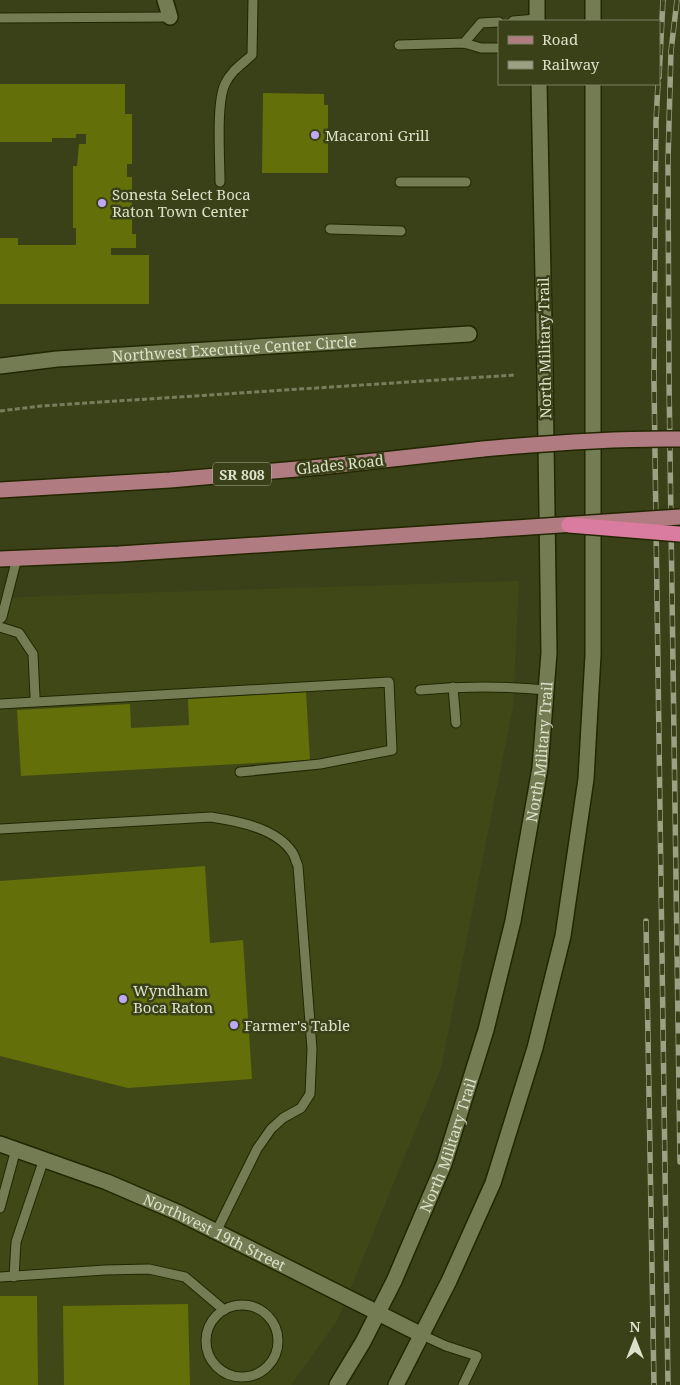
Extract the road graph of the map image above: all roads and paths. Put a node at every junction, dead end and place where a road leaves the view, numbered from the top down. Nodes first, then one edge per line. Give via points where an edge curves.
1 (165, 0) edge
2 (253, 0) edge
3 (537, 0) edge
4 (593, 0) edge
5 (170, 17) joint
6 (0, 18) edge
7 (537, 20) edge
8 (593, 20) edge
9 (498, 22) edge
10 (464, 43) junction
11 (399, 45) dead end
12 (498, 48) edge
13 (539, 85) edge
14 (593, 85) edge
15 (220, 182) dead end
16 (400, 182) dead end
17 (466, 182) dead end
18 (330, 229) dead end
19 (401, 230) dead end
20 (470, 334) dead end
21 (0, 366) edge
22 (515, 375) dead end
23 (0, 411) edge
24 (680, 439) edge
25 (0, 490) edge
26 (680, 517) edge
27 (569, 525) junction
28 (680, 534) edge
29 (17, 558) junction
30 (0, 559) edge
31 (1, 621) edge
32 (453, 687) junction
33 (420, 690) dead end
34 (546, 690) junction
35 (35, 697) dead end
36 (0, 704) edge
37 (456, 723) dead end
38 (240, 772) dead end
39 (0, 829) edge
40 (0, 1144) edge
41 (16, 1149) junction
42 (44, 1158) junction
43 (0, 1208) edge
44 (216, 1232) junction
45 (0, 1277) edge
46 (14, 1277) junction
47 (224, 1310) junction
48 (377, 1313) junction
49 (422, 1335) junction
50 (337, 1385) edge
51 (396, 1385) edge
52 (463, 1385) edge

1 - 5 main road
2 - 15 lane via 252,55 235,69 221,96
3 - 7 main road
4 - 8 main road
5 - 6 lane
9 - 10 lane via 481,23
10 - 11 lane
10 - 12 lane
13 - 34 main road, North Military Trail via 549,653
14 - 49 main road via 593,655 586,779 563,936 536,1048 493,1183
16 - 17 lane
18 - 19 lane
20 - 21 main road, Northwest Executive Center Circle via 57,359
22 - 23 path
24 - 25 main road, Glades Road / SR 808, bridge via 583,441 170,480
26 - 27 main road, bridge
27 - 28 highway, bridge
27 - 29 main road, bridge
29 - 30 main road
29 - 31 lane
31 - 35 lane via 19,633 33,654
32 - 33 lane
32 - 34 lane
32 - 37 lane
34 - 48 main road, North Military Trail via 540,768 514,921 486,1030 444,1164
36 - 38 lane via 389,682 392,750 320,764
39 - 44 lane via 211,817 255,827 276,837 292,851 298,866 312,1049 310,1094 301,1108 271,1129 257,1149
40 - 41 main road, Northwest 19th Street
41 - 42 main road, Northwest 19th Street
41 - 43 lane
42 - 44 main road, Northwest 19th Street via 145,1198
42 - 46 lane via 16,1242
44 - 48 main road, Northwest 19th Street
45 - 46 lane
46 - 47 lane via 149,1269 185,1277
47 - 47 lane via 208,1328 207,1352 213,1363 233,1376 245,1377 266,1368 278,1348 278,1336 267,1315 246,1305
48 - 49 main road, Northwest 19th Street
48 - 50 main road, North Military Trail
49 - 51 main road
49 - 52 lane via 477,1356

